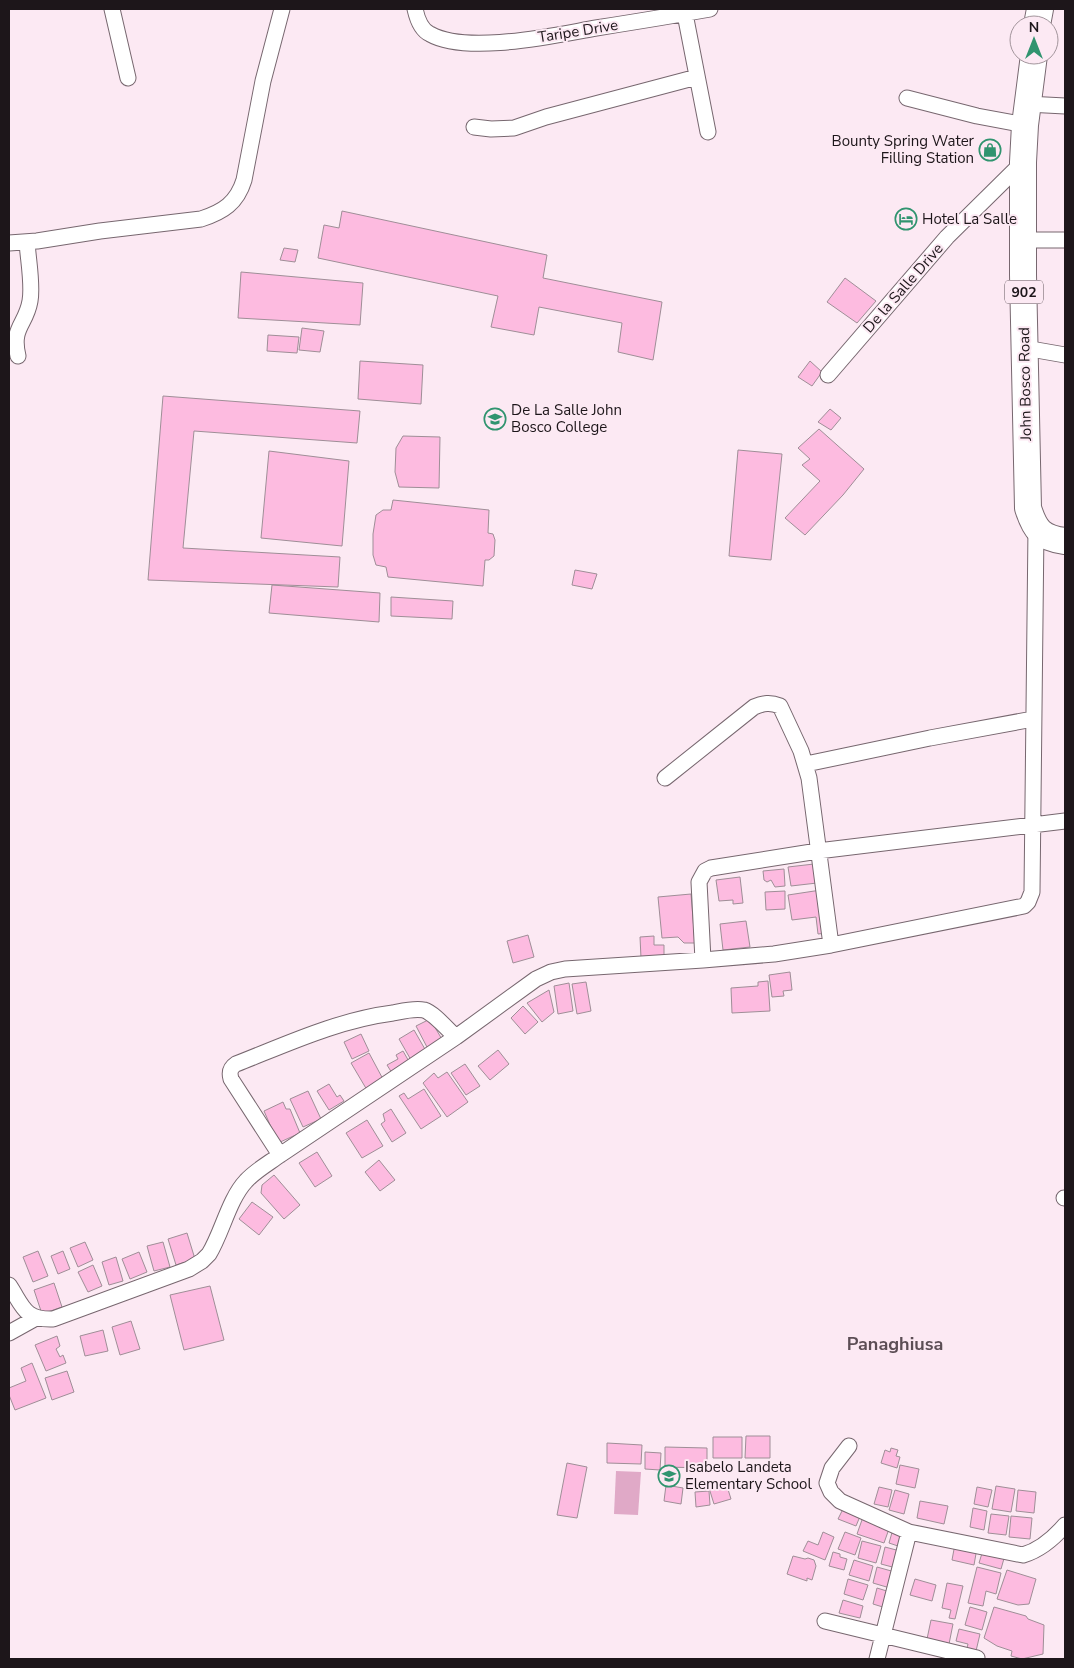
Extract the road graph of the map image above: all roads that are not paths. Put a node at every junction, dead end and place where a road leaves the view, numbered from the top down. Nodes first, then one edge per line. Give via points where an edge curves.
1 (112, 9) edge
2 (282, 9) edge
3 (415, 9) edge
4 (710, 9) edge
5 (685, 14) junction
6 (1033, 65) edge
7 (697, 77) junction
8 (128, 78) dead end
9 (907, 98) dead end
10 (1065, 106) edge
11 (1026, 114) junction
12 (474, 127) dead end
13 (708, 132) dead end
14 (1023, 162) junction
15 (1023, 240) junction
16 (1065, 240) edge
17 (27, 242) junction
18 (9, 243) edge
19 (1025, 348) junction
20 (1065, 355) edge
21 (18, 356) dead end
22 (828, 375) dead end
23 (1036, 528) junction
24 (1065, 541) edge
25 (1033, 719) junction
26 (806, 764) junction
27 (665, 778) dead end
28 (1065, 821) edge
29 (1031, 825) junction
30 (818, 851) junction
31 (830, 946) junction
32 (703, 960) junction
33 (456, 1037) junction
34 (280, 1155) junction
35 (9, 1285) edge
36 (36, 1318) junction
37 (9, 1333) edge
38 (849, 1446) dead end
39 (1065, 1525) edge
40 (909, 1532) junction
41 (825, 1621) dead end
42 (882, 1635) junction
43 (977, 1658) dead end
44 (877, 1659) edge

1 - 8 street
2 - 17 street via 259,98 241,191 228,206 201,219
3 - 5 street, Taripe Drive via 423,29 446,40 462,43 516,41
4 - 5 street, Taripe Drive
5 - 7 street
6 - 11 highway, John Bosco Road / 902
7 - 12 street via 514,128
7 - 13 street
9 - 11 street via 977,116
10 - 11 street
11 - 14 highway, John Bosco Road / 902
14 - 15 highway, John Bosco Road / 902
14 - 22 street, De la Salle Drive via 947,237
15 - 16 street
15 - 19 highway, John Bosco Road / 902
17 - 18 street
17 - 21 street via 30,301 16,335
19 - 20 street
19 - 23 highway, John Bosco Road / 902 via 1028,508
23 - 24 highway via 1046,536
23 - 25 street
25 - 26 street
25 - 29 street
26 - 27 street via 780,706 772,703 754,707
26 - 30 street
28 - 29 street
29 - 30 street
29 - 31 street via 1032,892 1024,906
30 - 31 street
30 - 32 street via 705,871 699,882
31 - 32 street
32 - 33 street via 551,972 536,979
33 - 34 street
33 - 34 street via 429,1012 414,1010 381,1014 322,1030 236,1064 230,1071 231,1079
34 - 36 street via 238,1191 214,1246 202,1261 189,1269 53,1319
35 - 36 street via 25,1310
36 - 37 street
38 - 40 street via 832,1468 827,1483 831,1492 840,1501
39 - 40 street via 1035,1552 1023,1555
40 - 42 street
41 - 42 street
42 - 43 street
42 - 44 street

